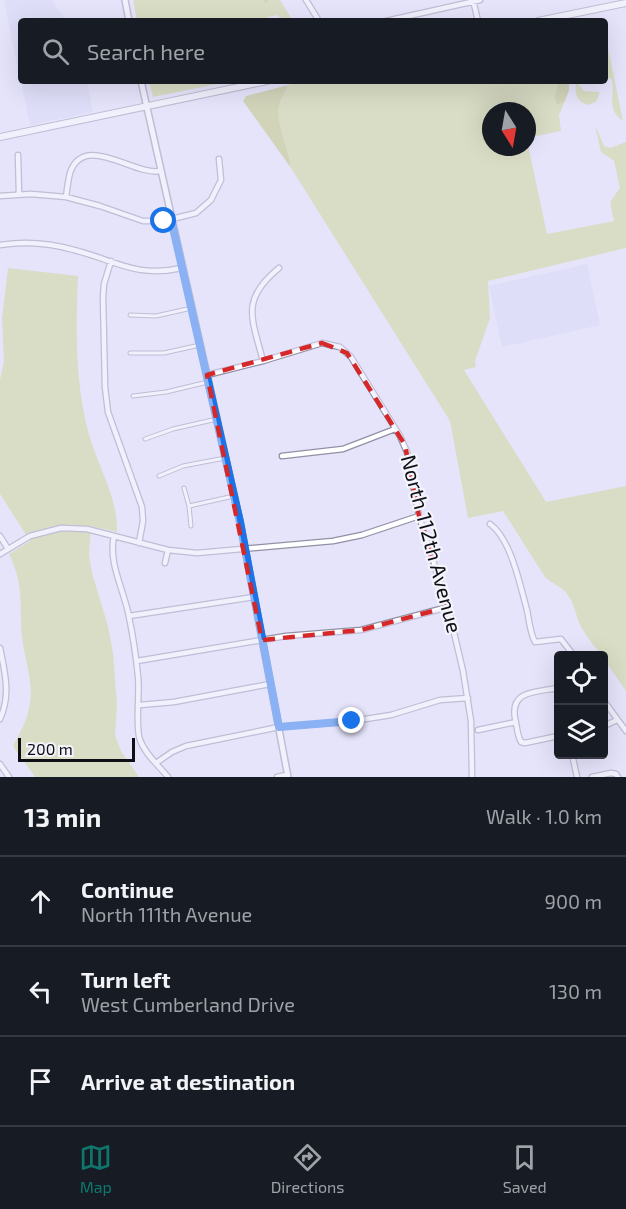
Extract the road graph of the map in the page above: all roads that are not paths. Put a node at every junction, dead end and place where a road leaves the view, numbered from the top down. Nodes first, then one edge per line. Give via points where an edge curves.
1 (125, 0) edge
2 (306, 0) edge
3 (480, 0) edge
4 (473, 1) edge
5 (626, 3) edge
6 (128, 18) edge
7 (318, 18) edge
8 (399, 18) edge
9 (477, 18) edge
10 (553, 18) edge
11 (142, 84) edge
12 (253, 84) edge
13 (146, 107) junction
14 (0, 137) edge
15 (18, 155) dead end
16 (219, 159) dead end
17 (160, 171) junction
18 (19, 194) junction
19 (0, 196) edge
20 (66, 197) junction
21 (171, 219) junction
22 (0, 245) edge
23 (111, 261) junction
24 (182, 268) junction
25 (279, 268) dead end
26 (192, 308) junction
27 (130, 315) dead end
28 (200, 345) junction
29 (130, 353) dead end
30 (263, 361) junction
31 (207, 375) junction
32 (208, 382) junction
33 (133, 396) dead end
34 (217, 419) junction
35 (395, 429) junction
36 (145, 439) dead end
37 (282, 456) dead end
38 (225, 458) junction
39 (159, 476) dead end
40 (184, 488) dead end
41 (234, 496) junction
42 (189, 506) junction
43 (419, 516) junction
44 (490, 524) dead end
45 (191, 526) dead end
46 (0, 536) edge
47 (114, 536) junction
48 (139, 543) junction
49 (8, 549) junction
50 (245, 549) junction
51 (168, 550) junction
52 (0, 554) edge
53 (165, 563) dead end
54 (254, 597) junction
55 (448, 607) junction
56 (129, 615) junction
57 (262, 639) junction
58 (0, 648) edge
59 (570, 651) edge
60 (136, 661) junction
61 (270, 684) junction
62 (554, 689) edge
63 (468, 698) junction
64 (140, 705) junction
65 (606, 705) edge
66 (0, 719) edge
67 (617, 720) junction
68 (516, 722) junction
69 (608, 724) edge
70 (279, 727) junction
71 (478, 730) dead end
72 (626, 732) edge
73 (554, 737) edge
74 (573, 759) edge
75 (156, 763) junction
76 (0, 764) edge
77 (617, 775) edge
78 (288, 776) edge
79 (9, 777) edge
80 (168, 777) edge
81 (277, 777) edge
82 (472, 777) edge
83 (577, 777) edge
84 (592, 777) edge

1 - 6 street
2 - 7 street
3 - 4 street
4 - 8 street
4 - 9 street
5 - 10 main road
11 - 13 street
12 - 13 main road
13 - 14 main road
13 - 17 street
15 - 18 street
16 - 21 street via 221,180 211,200 196,213
17 - 20 street via 149,172 101,155 87,156 71,171
17 - 21 street
18 - 19 street
18 - 20 street
20 - 21 street via 143,221
21 - 24 street
22 - 23 street via 49,245
23 - 24 street via 148,272
23 - 48 street via 103,297 105,393 111,424 142,507
24 - 26 street
25 - 30 street via 256,292 251,310
26 - 27 street via 156,316
26 - 28 street
28 - 29 street via 164,353
28 - 31 street
30 - 31 street
30 - 35 street, North 112th Avenue via 322,343 340,347
31 - 32 street
32 - 33 street
32 - 34 street
34 - 36 street
34 - 38 street
35 - 37 street via 343,449
35 - 43 street, North 112th Avenue via 407,452
38 - 39 street via 183,466
38 - 41 street
40 - 42 street
41 - 42 street
41 - 50 street
42 - 45 street
43 - 50 street via 339,540
43 - 55 street, North 112th Avenue
44 - 59 street via 506,544 535,642 561,639
46 - 49 street
47 - 48 street
47 - 49 street via 61,528 30,536
47 - 56 street via 112,559
48 - 51 street
49 - 52 street
50 - 51 street via 191,553
50 - 54 street
51 - 53 street
54 - 56 street
54 - 57 street
55 - 57 street via 360,630
55 - 63 street, North 112th Avenue
56 - 60 street
57 - 60 street
57 - 61 street
58 - 66 street via 7,688
60 - 64 street
61 - 64 street
61 - 70 street
62 - 68 street via 515,700
63 - 70 street via 440,700 381,717
63 - 82 street, North 112th Avenue
64 - 75 street via 140,740
65 - 67 street
67 - 69 street
67 - 72 street
68 - 71 street
68 - 73 street via 521,742
70 - 75 street via 186,746
70 - 78 street
74 - 83 street
75 - 80 street
76 - 79 street
77 - 84 street
78 - 81 street

